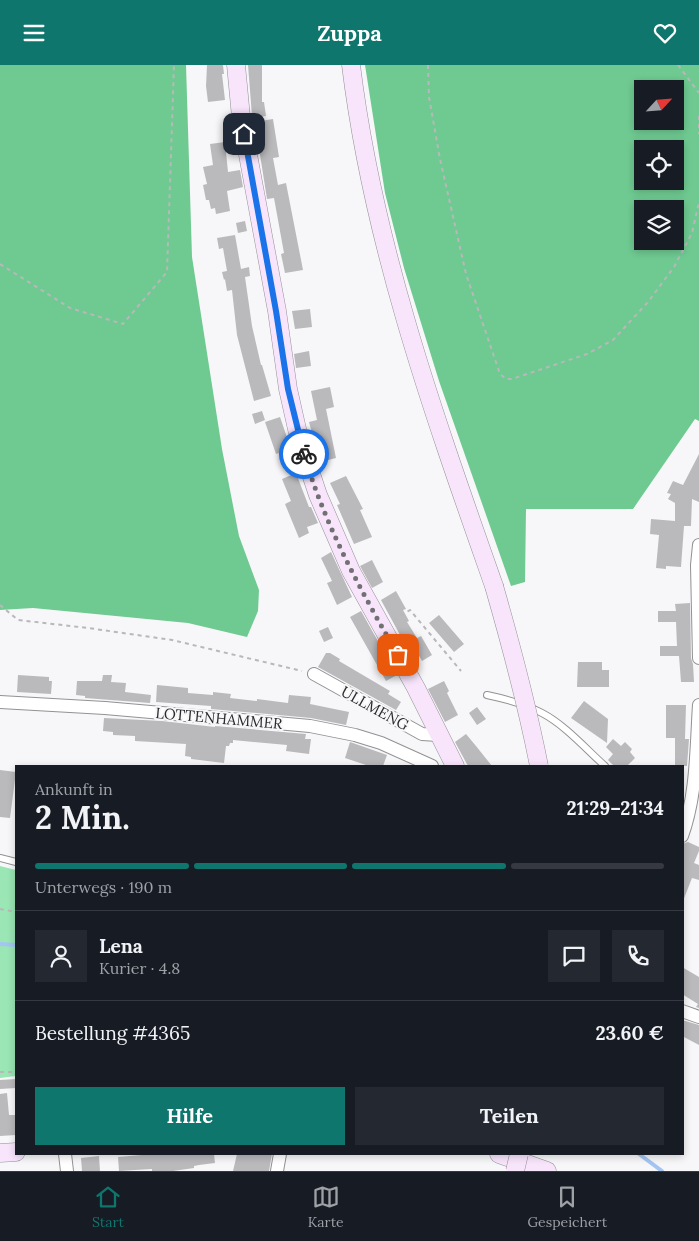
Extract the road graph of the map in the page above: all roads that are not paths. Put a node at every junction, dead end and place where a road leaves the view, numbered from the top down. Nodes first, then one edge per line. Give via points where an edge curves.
1 (236, 65) edge
2 (351, 65) edge
3 (699, 545) edge
4 (699, 658) edge
5 (314, 673) road end
6 (487, 695) dead end
7 (0, 702) edge
8 (699, 705) edge
9 (438, 735) junction
10 (430, 765) edge
11 (453, 765) edge
12 (539, 765) edge
13 (604, 765) edge
14 (684, 832) edge
15 (0, 858) edge
16 (15, 862) edge
17 (684, 1012) edge
18 (699, 1017) edge
19 (15, 1152) edge
20 (0, 1153) edge
21 (66, 1155) edge
22 (280, 1155) edge
23 (503, 1155) edge
24 (519, 1155) edge
25 (67, 1171) edge
26 (277, 1171) edge
27 (515, 1171) edge
28 (547, 1171) edge

1 - 9 main road via 241,117 297,429 318,495 351,571 416,688
2 - 12 main road, bridge via 368,174 403,311 494,585 522,687
3 - 4 street
5 - 9 street, ULLMENG via 422,734
6 - 13 lane via 543,713
7 - 10 street, LOTTENHAMMER via 310,726 381,743
8 - 14 street via 694,786
9 - 11 main road
15 - 16 lane
17 - 18 street
19 - 20 main road
21 - 25 street
22 - 26 street
23 - 28 main road
24 - 27 main road, bridge

